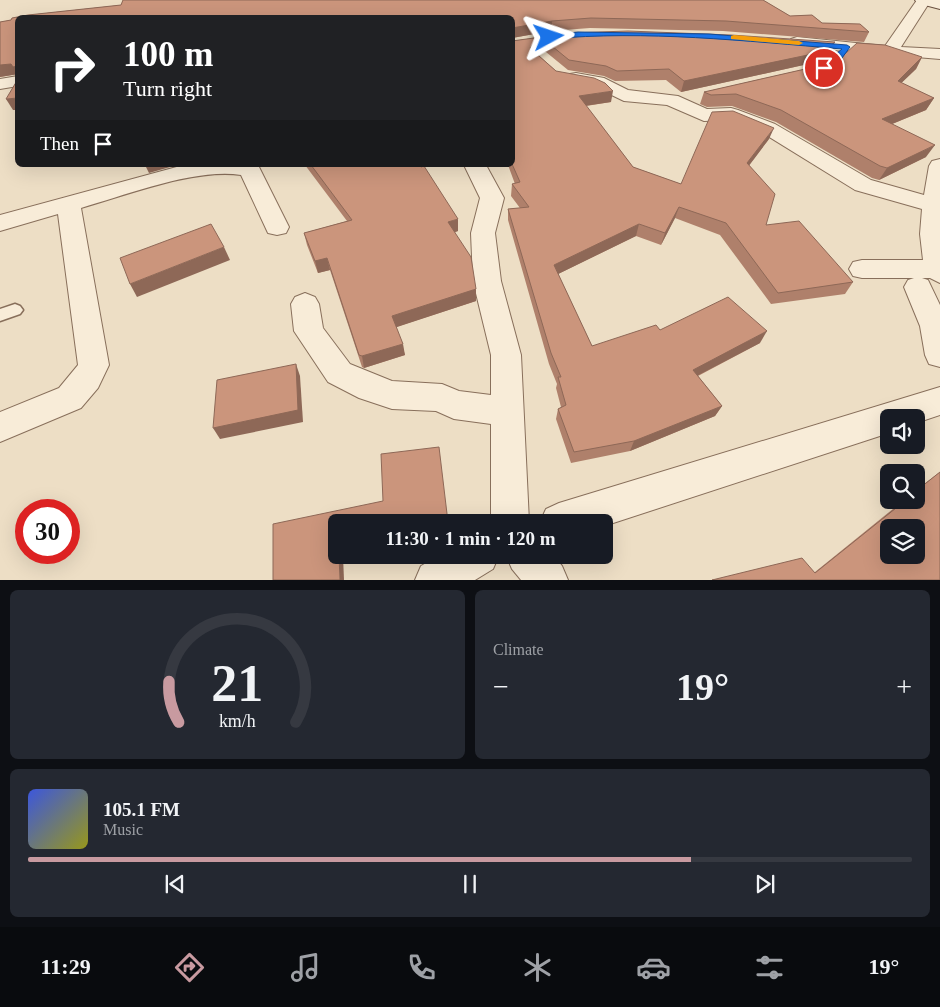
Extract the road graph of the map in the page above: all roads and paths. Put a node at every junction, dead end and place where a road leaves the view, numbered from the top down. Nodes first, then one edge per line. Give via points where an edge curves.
1 (923, 0) edge
2 (940, 5) edge
3 (783, 41) edge
4 (847, 47) junction
5 (890, 51) junction
6 (940, 54) edge
7 (832, 62) edge
8 (556, 71) edge
9 (15, 82) edge
10 (0, 84) edge
11 (701, 96) dead end
12 (674, 101) junction
13 (940, 166) edge
14 (217, 167) edge
15 (230, 167) edge
16 (476, 167) edge
17 (70, 205) junction
18 (934, 205) junction
19 (0, 223) edge
20 (277, 227) dead end
21 (867, 277) dead end
22 (934, 279) edge
23 (306, 304) dead end
24 (938, 326) edge
25 (940, 355) edge
26 (940, 401) edge
27 (916, 409) edge
28 (507, 412) junction
29 (880, 421) edge
30 (0, 426) edge
31 (510, 514) edge
32 (583, 514) edge
33 (463, 564) edge
34 (534, 564) edge
35 (434, 580) edge
36 (548, 580) edge

1 - 2 street
1 - 5 street
3 - 4 street
4 - 5 street
4 - 7 street
5 - 6 street
8 - 12 street via 562,76 598,82 624,95
9 - 10 street
11 - 12 street
12 - 18 street via 704,115 732,114 768,128 863,185
13 - 18 street
14 - 17 street via 187,171
15 - 20 street via 250,170
16 - 28 street via 492,198 483,233 487,281 506,355
17 - 19 street
17 - 30 street via 94,365 87,379 70,398
18 - 22 street
21 - 22 street via 901,285
22 - 24 street
23 - 28 street via 309,331 339,373 392,395 442,398 454,405
24 - 25 street
26 - 27 street
28 - 31 street
29 - 32 street
33 - 35 street
34 - 36 street

